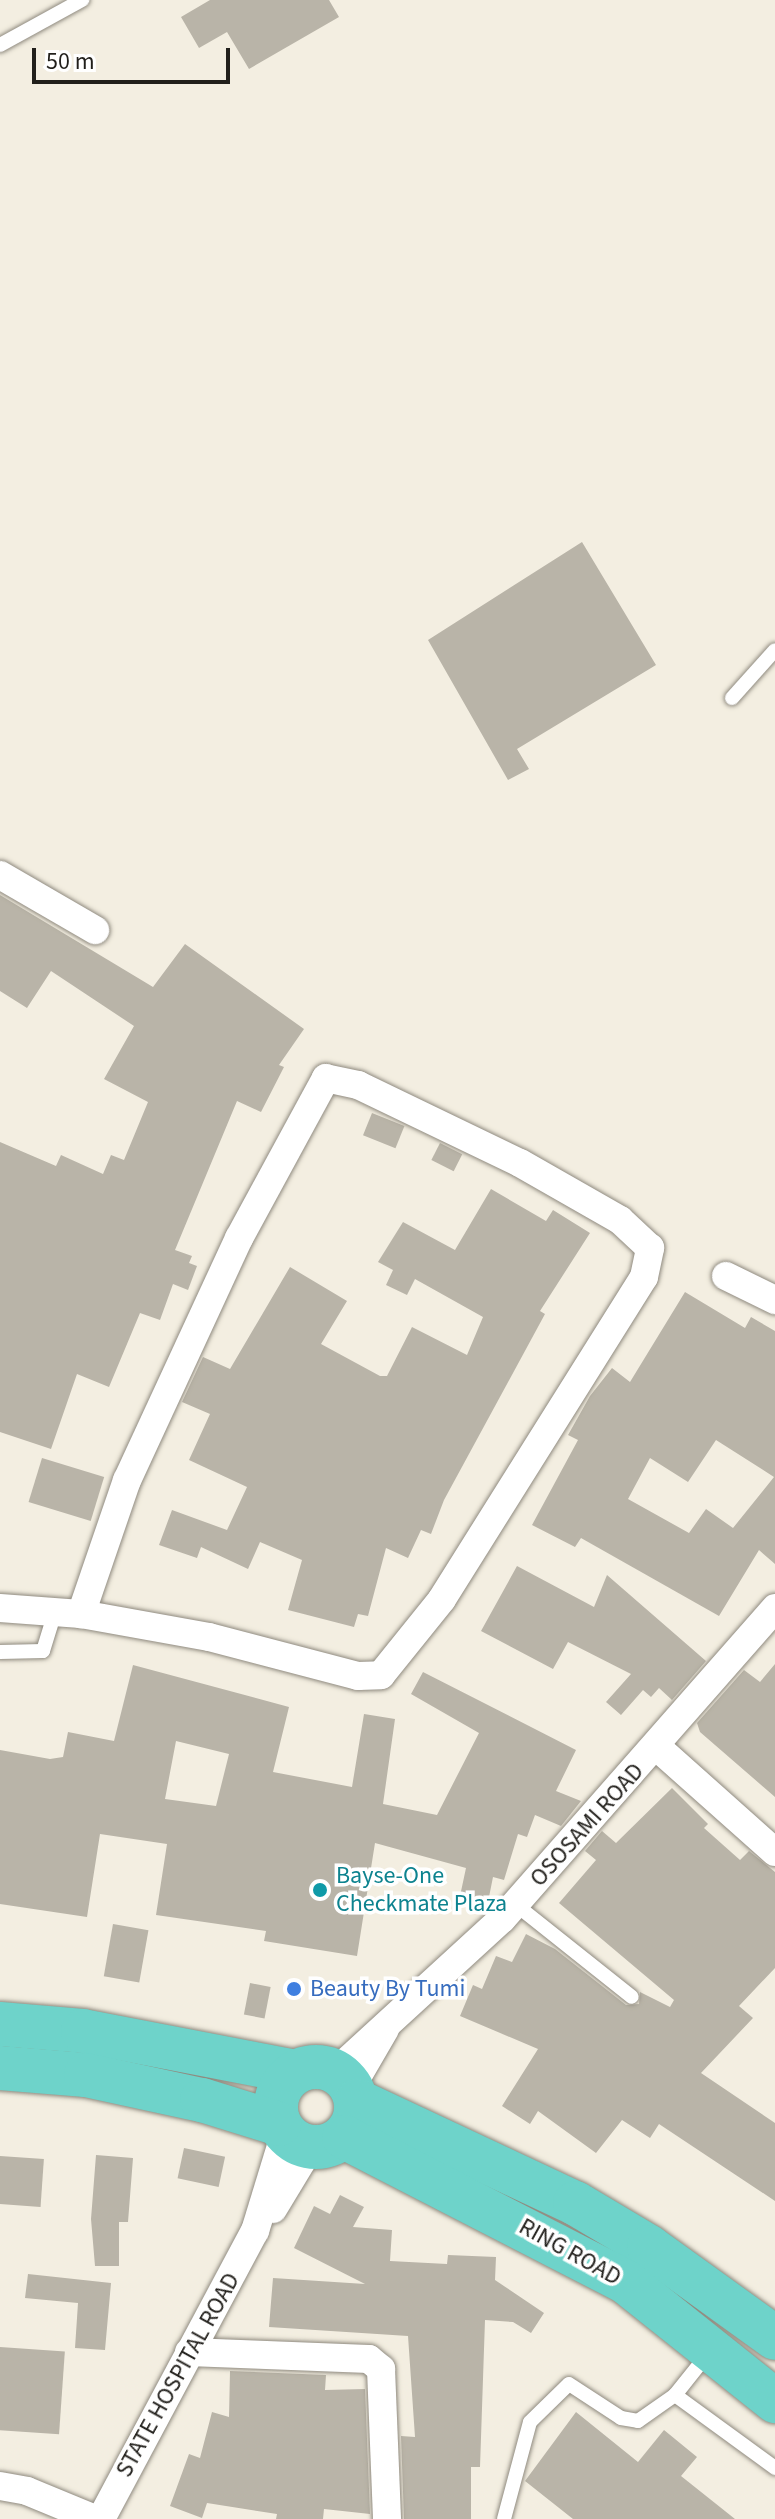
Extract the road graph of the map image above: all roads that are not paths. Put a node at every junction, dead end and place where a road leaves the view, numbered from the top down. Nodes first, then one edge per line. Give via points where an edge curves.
1 (82, 0) edge
2 (0, 45) edge
3 (775, 650) edge
4 (732, 698) dead end
5 (0, 875) edge
6 (95, 930) dead end
7 (726, 1276) dead end
8 (775, 1300) edge
9 (0, 1608) edge
10 (775, 1608) edge
11 (68, 1613) junction
12 (0, 1652) edge
13 (657, 1747) junction
14 (775, 1852) edge
15 (515, 1904) junction
16 (632, 1997) dead end
17 (0, 2024) edge
18 (385, 2028) joint
19 (0, 2068) edge
20 (320, 2109) junction
21 (775, 2338) edge
22 (712, 2348) junction
23 (189, 2352) junction
24 (675, 2395) junction
25 (775, 2401) edge
26 (775, 2468) edge
27 (0, 2486) edge
28 (95, 2519) edge
29 (101, 2519) edge
30 (387, 2519) edge
31 (504, 2519) edge

1 - 2 lane
3 - 4 lane
5 - 6 street
7 - 8 street
9 - 11 street
10 - 13 street, OSOSAMI ROAD
11 - 11 street via 239,1238 326,1078 358,1085 520,1163 620,1220 650,1248 644,1277 442,1599 381,1675 358,1676 209,1637
11 - 12 lane via 43,1651
13 - 14 street
13 - 15 street, OSOSAMI ROAD
15 - 16 lane
15 - 18 street, OSOSAMI ROAD
17 - 20 main road, RING ROAD via 83,2031
18 - 20 street, STATE HOSPITAL ROAD via 368,2065
19 - 20 main road, RING ROAD via 86,2075 202,2100
20 - 21 main road, RING ROAD via 575,2203 649,2247
20 - 22 main road, RING ROAD via 626,2282
20 - 23 street, STATE HOSPITAL ROAD
22 - 24 lane
22 - 25 main road, RING ROAD
23 - 29 street, STATE HOSPITAL ROAD
23 - 30 street via 369,2359 381,2369
24 - 26 lane
24 - 31 lane via 638,2421 621,2418 569,2384 530,2422
27 - 28 street via 27,2491

